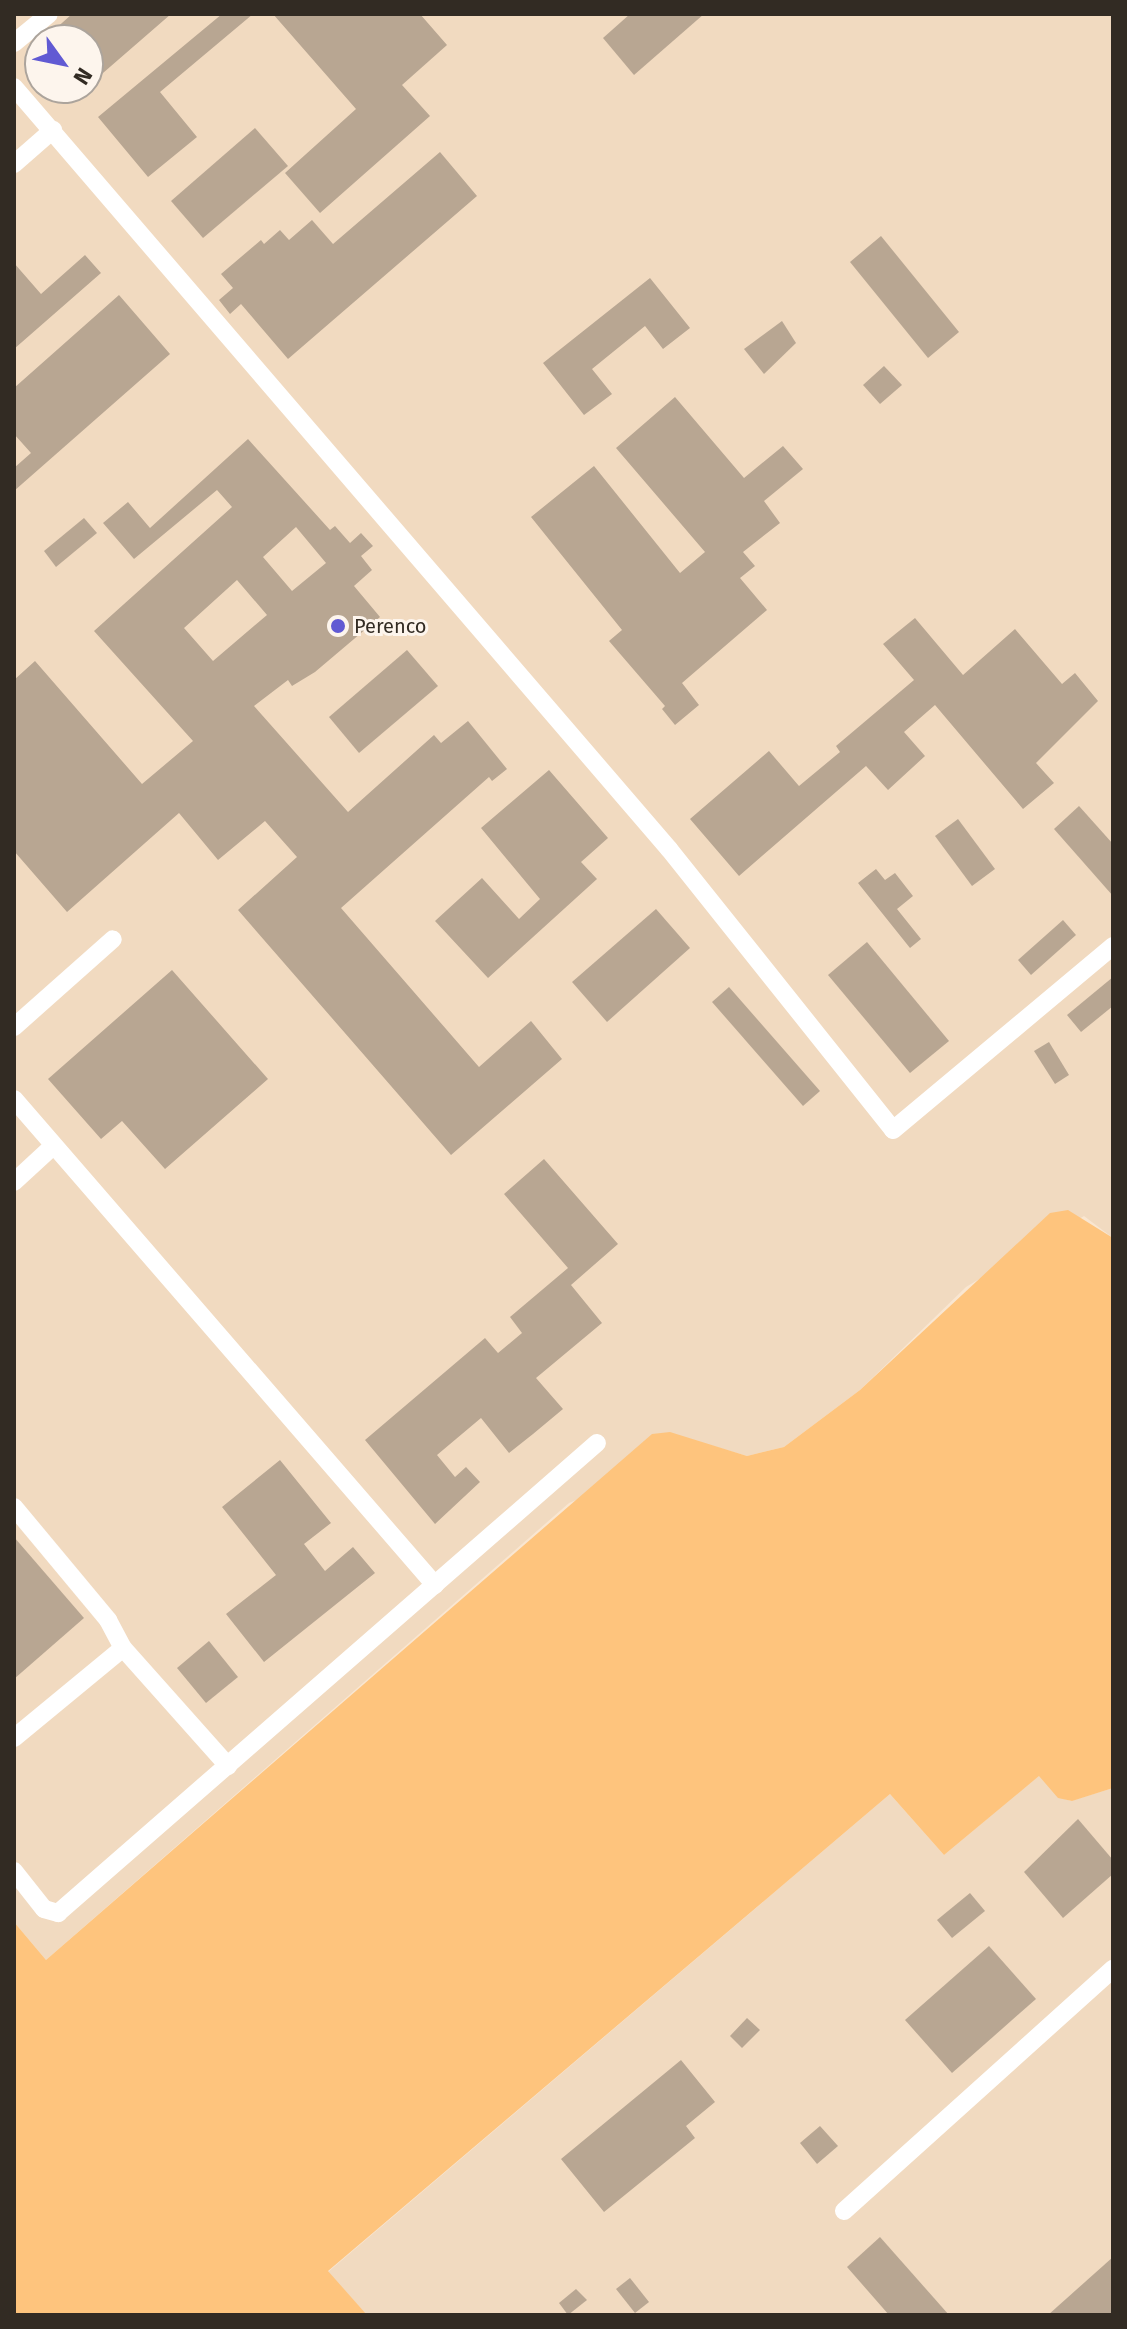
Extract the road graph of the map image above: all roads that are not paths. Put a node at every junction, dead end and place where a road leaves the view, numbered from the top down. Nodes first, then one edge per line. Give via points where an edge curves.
1 (49, 14) edge
2 (14, 43) edge
3 (14, 87) edge
4 (53, 130) junction
5 (14, 164) edge
6 (113, 939) dead end
7 (1113, 946) edge
8 (14, 1027) edge
9 (14, 1099) edge
10 (53, 1146) junction
11 (14, 1182) edge
12 (597, 1443) dead end
13 (14, 1507) edge
14 (435, 1585) junction
15 (123, 1648) junction
16 (14, 1738) edge
17 (228, 1766) junction
18 (14, 1871) edge
19 (1113, 1969) edge
20 (844, 2211) dead end

1 - 2 street
3 - 4 street
4 - 5 street
4 - 7 street via 669,849 893,1130
6 - 8 street
9 - 10 street
10 - 11 street
10 - 14 street
12 - 14 street
13 - 15 street via 108,1620
14 - 17 street
15 - 16 street
15 - 17 street
17 - 18 street via 58,1913 44,1909
19 - 20 street

